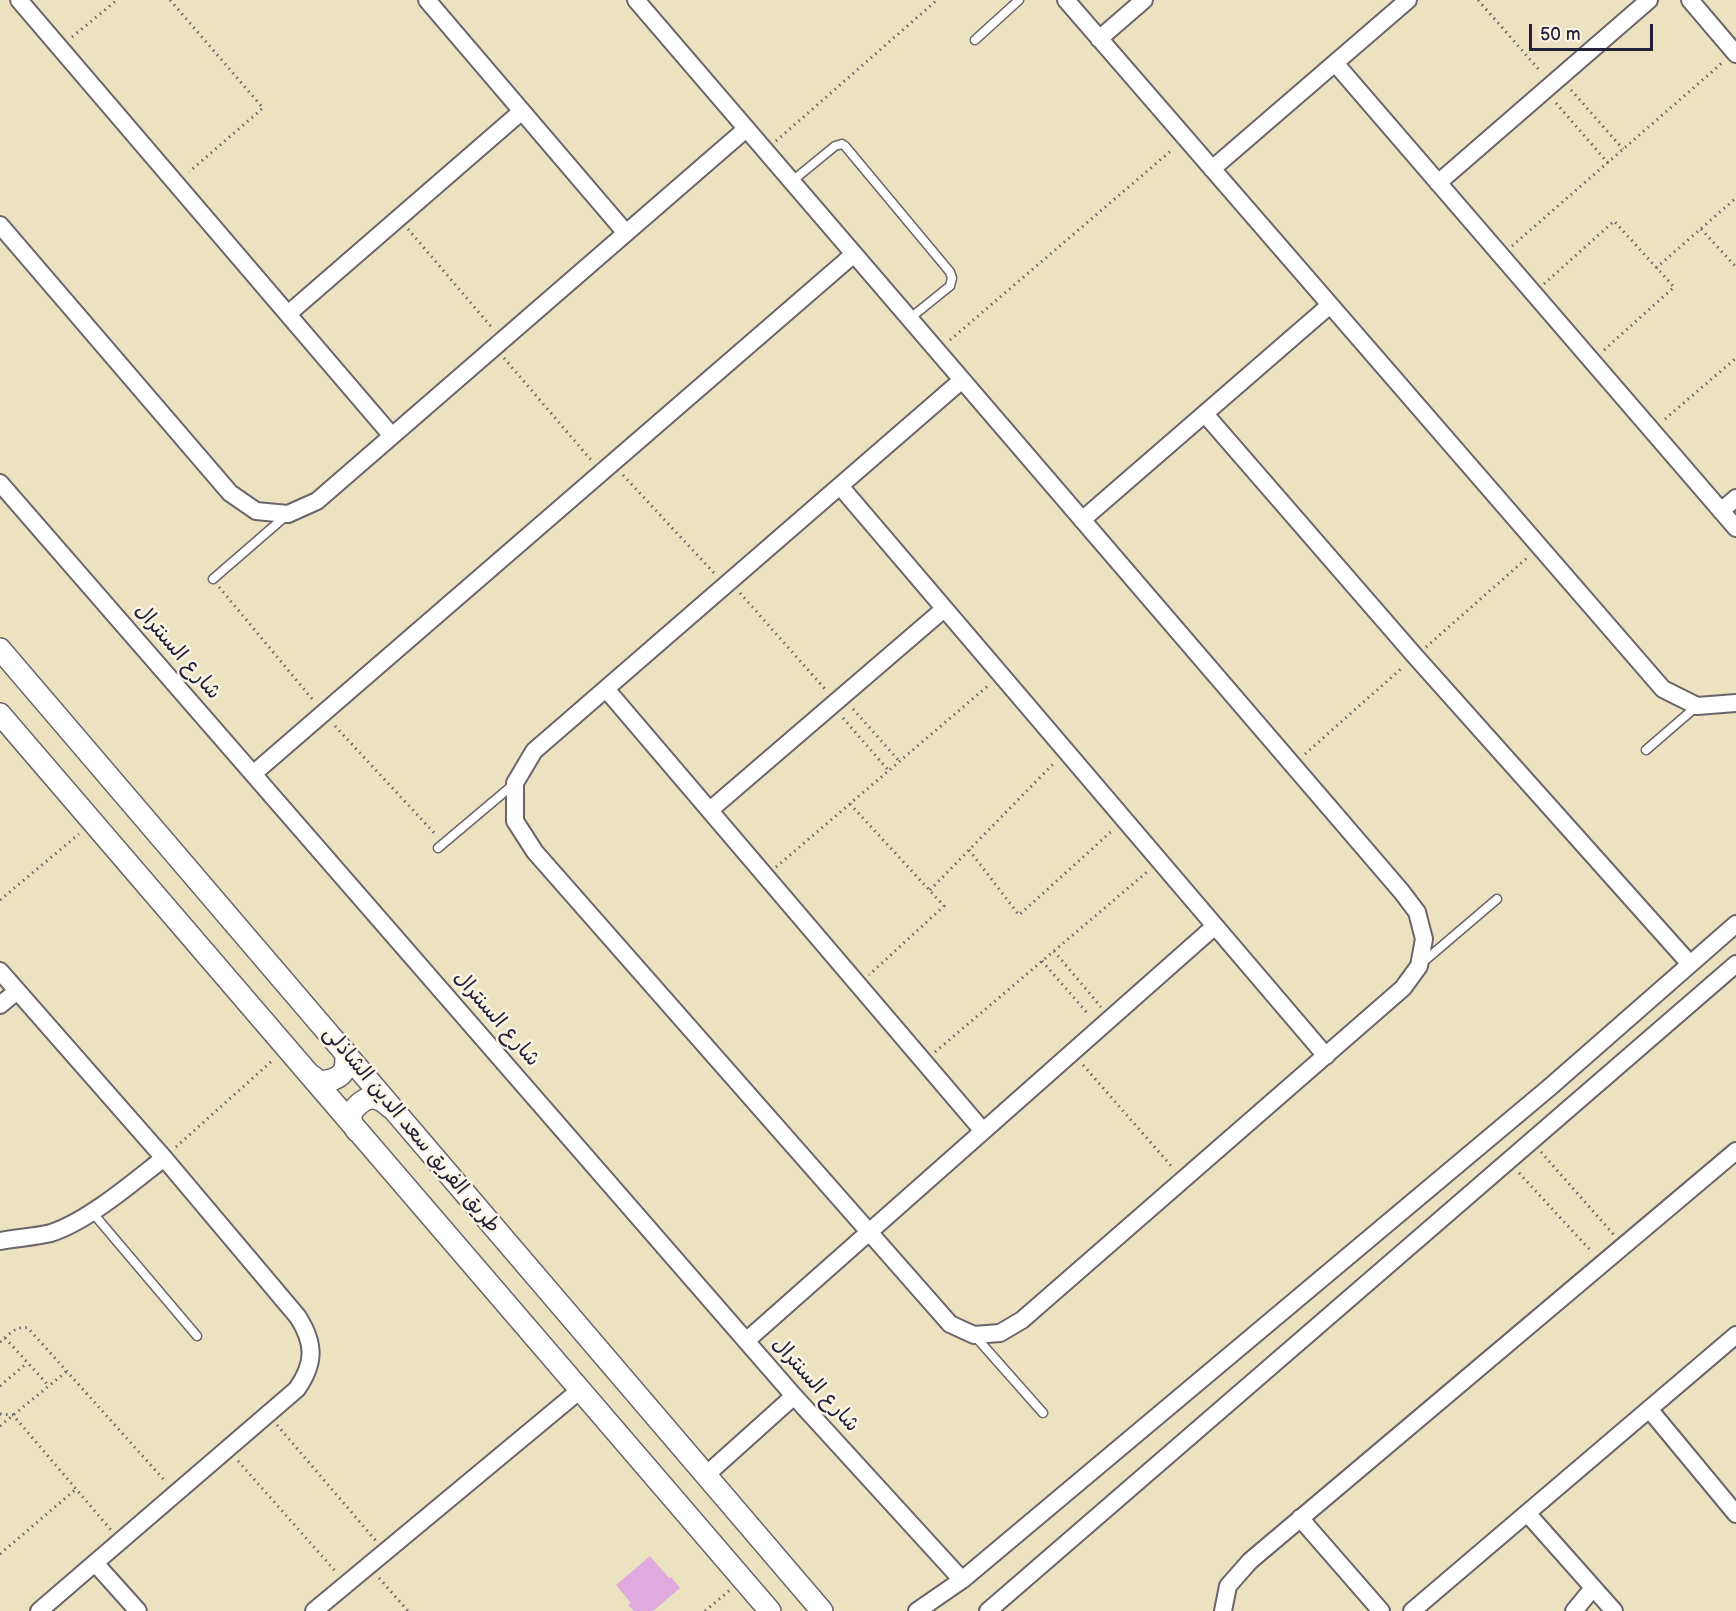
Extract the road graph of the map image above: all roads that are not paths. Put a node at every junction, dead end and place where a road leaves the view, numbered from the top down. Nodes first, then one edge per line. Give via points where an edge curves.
1 (19, 0) edge
2 (427, 0) edge
3 (636, 0) edge
4 (1019, 0) edge
5 (1066, 0) edge
6 (1144, 0) edge
7 (1408, 0) edge
8 (1649, 0) edge
9 (1690, 0) edge
10 (1099, 39) junction
11 (975, 40) dead end
12 (1735, 53) edge
13 (1335, 63) junction
14 (522, 111) junction
15 (746, 129) junction
16 (1212, 169) junction
17 (791, 182) junction
18 (1438, 183) junction
19 (0, 225) edge
20 (626, 233) junction
21 (854, 254) junction
22 (1330, 305) junction
23 (288, 314) junction
24 (909, 319) junction
25 (962, 380) junction
26 (1205, 414) junction
27 (392, 436) junction
28 (0, 483) edge
29 (840, 486) junction
30 (1736, 498) edge
31 (1721, 511) junction
32 (288, 514) junction
33 (1082, 520) junction
34 (1736, 528) edge
35 (213, 579) dead end
36 (944, 609) junction
37 (0, 649) edge
38 (606, 689) junction
39 (1736, 703) edge
40 (1697, 706) junction
41 (0, 714) edge
42 (1646, 750) dead end
43 (253, 774) junction
44 (515, 783) junction
45 (710, 810) junction
46 (438, 848) dead end
47 (1497, 899) dead end
48 (1736, 924) edge
49 (1215, 926) junction
50 (1690, 964) junction
51 (1736, 964) edge
52 (1419, 966) junction
53 (0, 972) edge
54 (17, 991) junction
55 (0, 1005) edge
56 (345, 1052) junction
57 (1326, 1056) junction
58 (307, 1073) junction
59 (393, 1109) junction
60 (983, 1131) junction
61 (358, 1133) junction
62 (1736, 1151) edge
63 (164, 1158) junction
64 (92, 1211) junction
65 (869, 1232) junction
66 (0, 1241) edge
67 (974, 1335) junction
68 (1736, 1335) edge
69 (197, 1336) dead end
70 (746, 1341) junction
71 (580, 1390) junction
72 (794, 1396) junction
73 (1650, 1408) junction
74 (1043, 1413) dead end
75 (706, 1475) junction
76 (1527, 1513) junction
77 (1736, 1514) edge
78 (1300, 1518) junction
79 (95, 1563) junction
80 (962, 1580) junction
81 (1593, 1588) junction
82 (39, 1611) edge
83 (138, 1611) edge
84 (314, 1611) edge
85 (770, 1611) edge
86 (822, 1611) edge
87 (917, 1611) edge
88 (988, 1611) edge
89 (1223, 1611) edge
90 (1381, 1611) edge
91 (1412, 1611) edge
92 (1574, 1611) edge
93 (1614, 1611) edge

1 - 23 street
2 - 14 street
3 - 15 street
4 - 11 lane
5 - 10 street
6 - 10 street
7 - 13 street
8 - 18 street
9 - 12 street
10 - 16 street
13 - 16 street
13 - 18 street
14 - 20 street
14 - 23 street
15 - 17 street
15 - 20 street
16 - 22 street
17 - 21 street
17 - 24 lane via 835,146 845,146 950,272 950,286
18 - 31 street
19 - 32 street via 230,492 256,511
20 - 27 street
21 - 24 street
21 - 43 street
22 - 26 street
22 - 40 street via 1663,689
23 - 27 street
24 - 25 street
25 - 29 street
25 - 33 street
26 - 33 street
26 - 50 street
27 - 32 street via 317,501
28 - 43 street, شارع السنترال
29 - 36 street
29 - 38 street
30 - 31 street
31 - 34 street
32 - 35 lane
33 - 52 street via 1417,912 1424,939
36 - 45 street
36 - 49 street
37 - 56 street, طريق الفريق سعد الدين الشاذلى
38 - 44 street via 534,751
38 - 45 street
39 - 40 street
40 - 42 lane
41 - 58 street, طريق الفريق سعد الدين الشاذلى
43 - 70 street, شارع السنترال
44 - 46 lane
44 - 65 street via 515,821 535,852
45 - 60 street
47 - 52 lane
48 - 50 street
49 - 57 street
49 - 60 street
50 - 80 street via 1550,1087
51 - 88 street
52 - 57 street via 1403,988
53 - 54 street
54 - 55 street
54 - 63 street
56 - 58 street via 346,1068 338,1078 320,1082
56 - 59 street, طريق الفريق سعد الدين الشاذلى
57 - 67 street via 1023,1320 1000,1334
58 - 61 street, طريق الفريق سعد الدين الشاذلى
59 - 61 street via 378,1099 363,1100 351,1113
59 - 75 street, طريق الفريق سعد الدين الشاذلى
60 - 65 street
61 - 71 street, طريق الفريق سعد الدين الشاذلى
62 - 78 street
63 - 64 street
63 - 79 street via 298,1317 307,1330 311,1361 297,1389
64 - 66 street via 53,1232
64 - 69 lane
65 - 67 street via 950,1324
65 - 70 street
67 - 74 lane
68 - 73 street
70 - 72 street, شارع السنترال
71 - 84 street
71 - 85 street, طريق الفريق سعد الدين الشاذلى
72 - 75 street
72 - 80 street, شارع السنترال
73 - 76 street
73 - 77 street
75 - 86 street, طريق الفريق سعد الدين الشاذلى
76 - 81 street
76 - 91 street
78 - 89 street via 1250,1561 1228,1586
78 - 90 street
79 - 82 street
79 - 83 street
80 - 87 street
81 - 92 street
81 - 93 street

